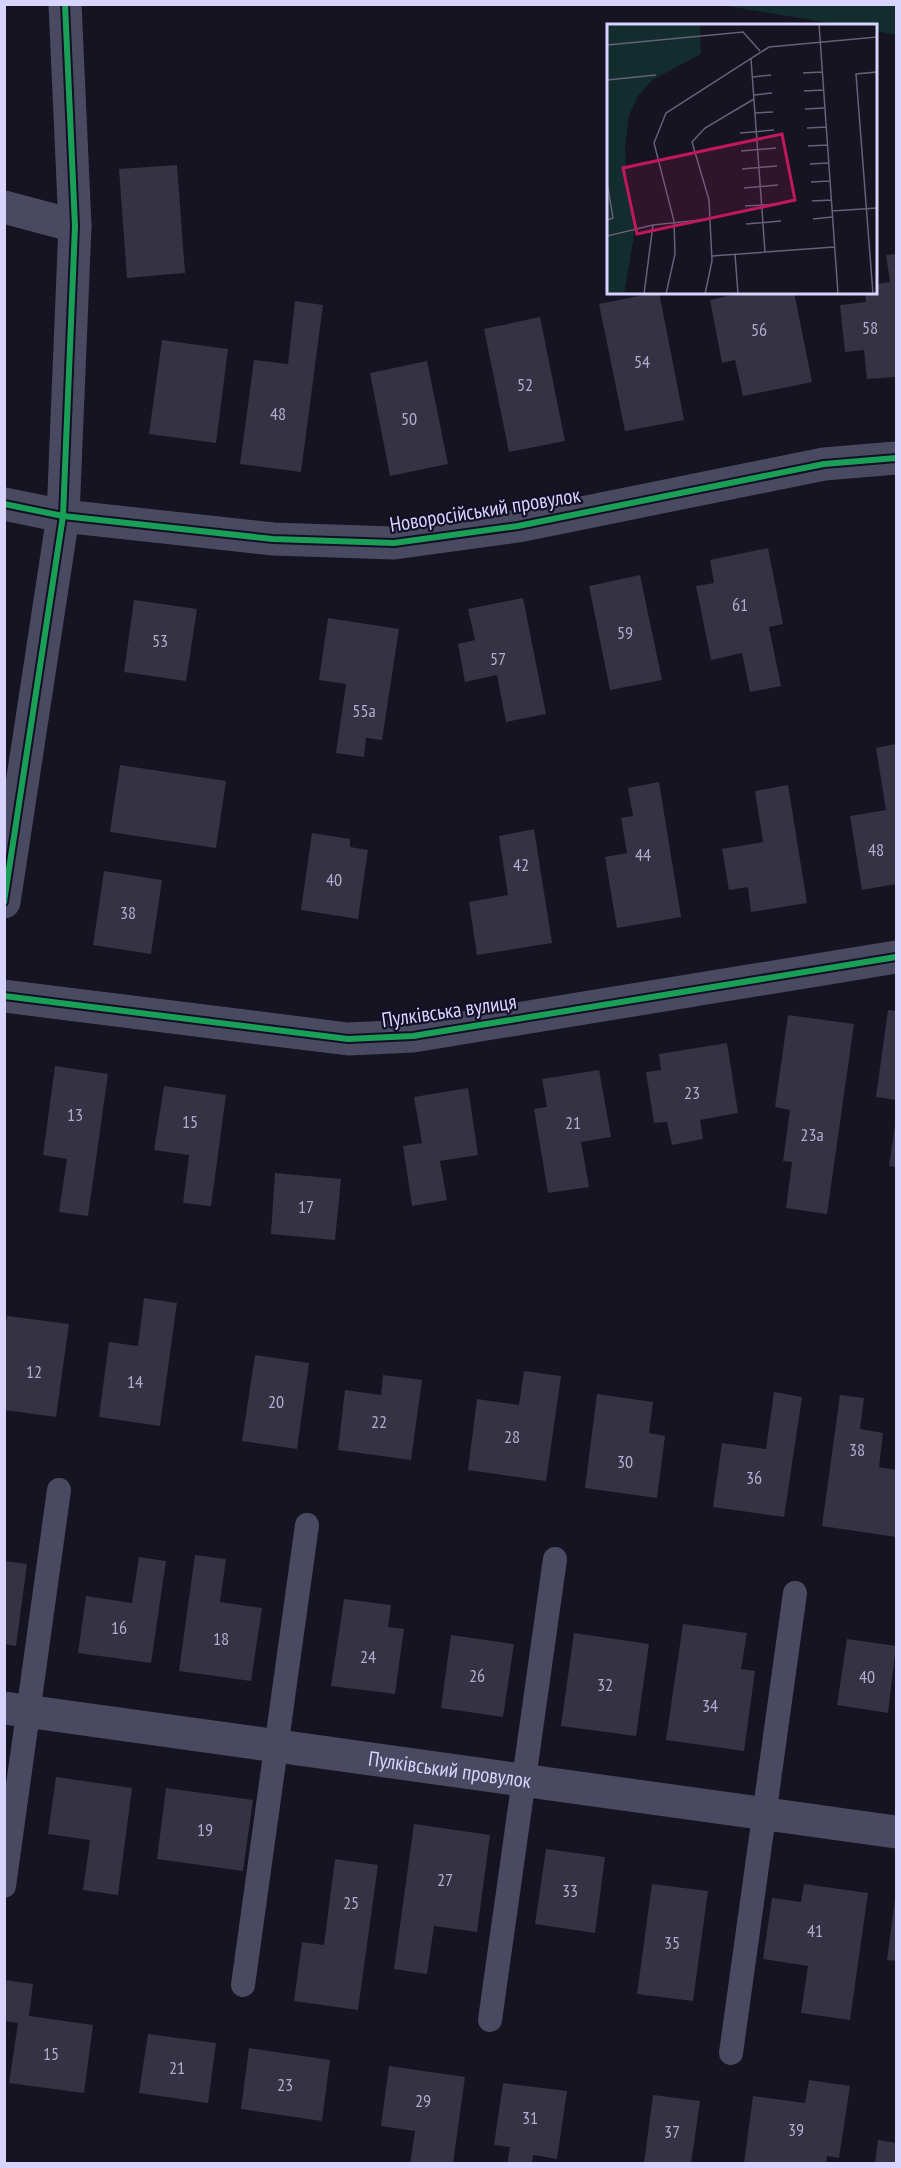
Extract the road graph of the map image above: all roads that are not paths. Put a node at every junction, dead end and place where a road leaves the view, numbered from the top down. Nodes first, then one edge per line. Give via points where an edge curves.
1 (65, 4) edge
2 (4, 207) edge
3 (75, 226) junction
4 (897, 458) edge
5 (4, 504) edge
6 (63, 516) junction
7 (4, 902) edge
8 (897, 957) edge
9 (4, 996) edge
10 (59, 1490) dead end
11 (307, 1525) dead end
12 (555, 1559) dead end
13 (795, 1593) dead end
14 (16, 1709) edge
15 (276, 1746) junction
16 (524, 1780) junction
17 (765, 1814) junction
18 (897, 1832) edge
19 (4, 1886) edge
20 (243, 1986) dead end
21 (490, 2020) dead end
22 (731, 2053) dead end

1 - 3 street
2 - 3 street
3 - 6 street
4 - 6 street, Новоросійський провулок via 824,464 518,526 394,543 273,539
5 - 6 street, Новоросійський провулок
6 - 7 street
8 - 9 street, Пулківська вулиця via 413,1036 348,1039
10 - 14 lane
11 - 15 lane
12 - 16 lane
13 - 17 lane
14 - 15 street, Пулківський провулок
14 - 19 lane
15 - 16 street, Пулківський провулок
15 - 20 lane
16 - 17 street, Пулківський провулок
16 - 21 lane
17 - 18 street, Пулківський провулок
17 - 22 lane

